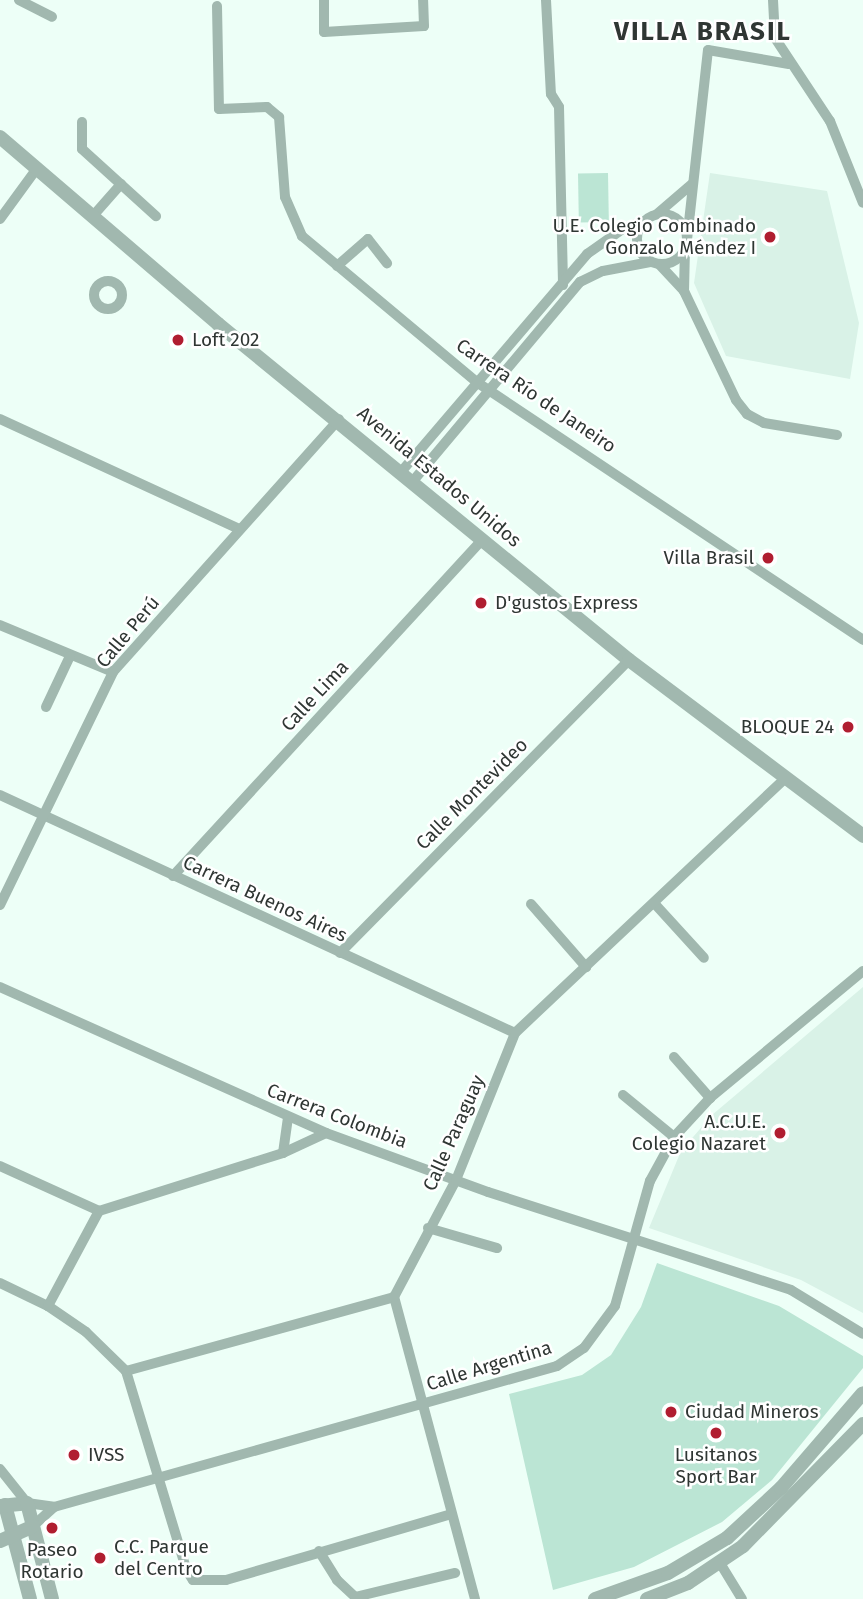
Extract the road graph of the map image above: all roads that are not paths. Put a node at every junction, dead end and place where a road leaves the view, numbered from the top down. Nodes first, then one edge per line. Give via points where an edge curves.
1 (19, 0) edge
2 (324, 0) edge
3 (423, 0) edge
4 (546, 0) edge
5 (773, 0) edge
6 (217, 6) dead end
7 (52, 17) dead end
8 (789, 64) junction
9 (82, 121) dead end
10 (0, 137) edge
11 (35, 171) junction
12 (121, 184) junction
13 (692, 184) junction
14 (863, 203) edge
15 (657, 214) junction
16 (156, 216) dead end
17 (92, 217) junction
18 (0, 219) edge
19 (643, 222) junction
20 (686, 244) junction
21 (387, 263) dead end
22 (655, 263) junction
23 (337, 266) junction
24 (562, 283) junction
25 (684, 290) junction
26 (567, 297) junction
27 (478, 383) junction
28 (490, 390) junction
29 (0, 419) edge
30 (339, 419) junction
31 (837, 435) dead end
32 (407, 477) junction
33 (239, 529) junction
34 (483, 539) junction
35 (0, 625) edge
36 (863, 640) edge
37 (70, 656) junction
38 (629, 660) junction
39 (113, 672) junction
40 (46, 707) dead end
41 (786, 778) junction
42 (0, 795) edge
43 (44, 815) junction
44 (863, 836) edge
45 (173, 876) junction
46 (654, 903) junction
47 (531, 904) dead end
48 (0, 905) edge
49 (340, 953) junction
50 (704, 958) dead end
51 (586, 967) junction
52 (863, 971) edge
53 (0, 987) edge
54 (515, 1033) junction
55 (674, 1057) dead end
56 (623, 1095) dead end
57 (710, 1098) junction
58 (288, 1117) junction
59 (326, 1133) junction
60 (674, 1137) junction
61 (283, 1153) junction
62 (0, 1166) edge
63 (456, 1180) junction
64 (99, 1211) junction
65 (429, 1228) junction
66 (631, 1238) junction
67 (497, 1248) dead end
68 (0, 1283) edge
69 (394, 1297) junction
70 (48, 1306) junction
71 (863, 1334) edge
72 (126, 1371) junction
73 (863, 1393) edge
74 (421, 1405) junction
75 (863, 1424) edge
76 (0, 1469) edge
77 (159, 1476) junction
78 (7, 1481) junction
79 (27, 1503) junction
80 (3, 1506) edge
81 (54, 1507) junction
82 (451, 1514) junction
83 (33, 1526) junction
84 (6, 1539) edge
85 (319, 1551) junction
86 (720, 1563) junction
87 (455, 1573) dead end
88 (30, 1599) edge
89 (52, 1599) edge
90 (475, 1599) edge
91 (595, 1599) edge
92 (647, 1599) edge
93 (742, 1599) edge

1 - 7 street
2 - 3 street via 324,32 424,26
4 - 24 street via 551,93 559,107
5 - 8 street via 775,38
6 - 23 street, Carrera Río de Janeiro via 219,109 267,107 279,117 290,217 302,236
8 - 13 street via 708,50
8 - 14 street via 830,121
9 - 12 street via 82,149
10 - 11 street, Avenida Estados Unidos
11 - 17 street, Avenida Estados Unidos
11 - 18 street
12 - 16 street
12 - 17 street
13 - 15 street
13 - 20 street
15 - 19 street
15 - 20 street via 675,217
17 - 30 street, Avenida Estados Unidos
19 - 22 street via 637,244
19 - 24 street via 624,228 587,254
20 - 22 street via 675,261
20 - 25 street
21 - 23 street via 368,239
22 - 25 street
22 - 26 street via 603,271 580,282
23 - 27 street, Carrera Río de Janeiro
24 - 26 street
24 - 27 street
25 - 31 street via 747,414 764,423
26 - 28 street
27 - 28 street, Carrera Río de Janeiro
27 - 32 street
28 - 32 street
28 - 36 street, Carrera Río de Janeiro
29 - 33 street
30 - 32 street, Avenida Estados Unidos
30 - 33 street, Calle Perú
32 - 34 street, Avenida Estados Unidos
33 - 39 street, Calle Perú
34 - 38 street, Avenida Estados Unidos
34 - 45 street, Calle Lima
35 - 37 street
37 - 39 street
37 - 40 street
38 - 41 street, Avenida Estados Unidos
38 - 49 street, Calle Montevideo
39 - 43 street, Calle Perú
41 - 44 street, Avenida Estados Unidos
41 - 46 street, Calle Paraguay
42 - 43 street, Carrera Buenos Aires
43 - 45 street, Carrera Buenos Aires
43 - 48 street, Calle Perú
45 - 49 street, Carrera Buenos Aires
46 - 50 street
46 - 51 street, Calle Paraguay
47 - 51 street
49 - 54 street, Carrera Buenos Aires
51 - 54 street, Calle Paraguay
52 - 57 street, Calle Argentina
53 - 58 street, Carrera Colombia
54 - 63 street, Calle Paraguay
55 - 57 street
56 - 60 street
57 - 60 street, Calle Argentina
58 - 59 street, Carrera Colombia
58 - 61 street
59 - 61 street
59 - 63 street, Carrera Colombia
60 - 66 street, Calle Argentina via 650,1181
61 - 64 street
62 - 64 street
63 - 65 street, Calle Paraguay
63 - 66 street, Carrera Colombia
64 - 70 street
65 - 67 street
65 - 69 street, Calle Paraguay
66 - 71 street, Carrera Colombia via 791,1290
66 - 74 street, Calle Argentina via 615,1306 584,1348 557,1366
68 - 70 street
69 - 72 street
69 - 74 street
70 - 72 street via 86,1332
72 - 77 street
73 - 91 street via 781,1488 727,1538 667,1573
74 - 77 street, Calle Argentina
74 - 82 street
75 - 86 street via 780,1510
76 - 78 street
77 - 81 street, Calle Argentina
77 - 85 street via 193,1580 210,1583
78 - 79 street
78 - 80 street
79 - 80 street
79 - 81 street, Calle Argentina
79 - 83 street
80 - 84 street
81 - 83 street, Calle Argentina
82 - 85 street
82 - 90 street
83 - 84 street
83 - 89 street
84 - 88 street
85 - 87 street via 337,1580 355,1597
86 - 92 street via 688,1583
86 - 93 street

